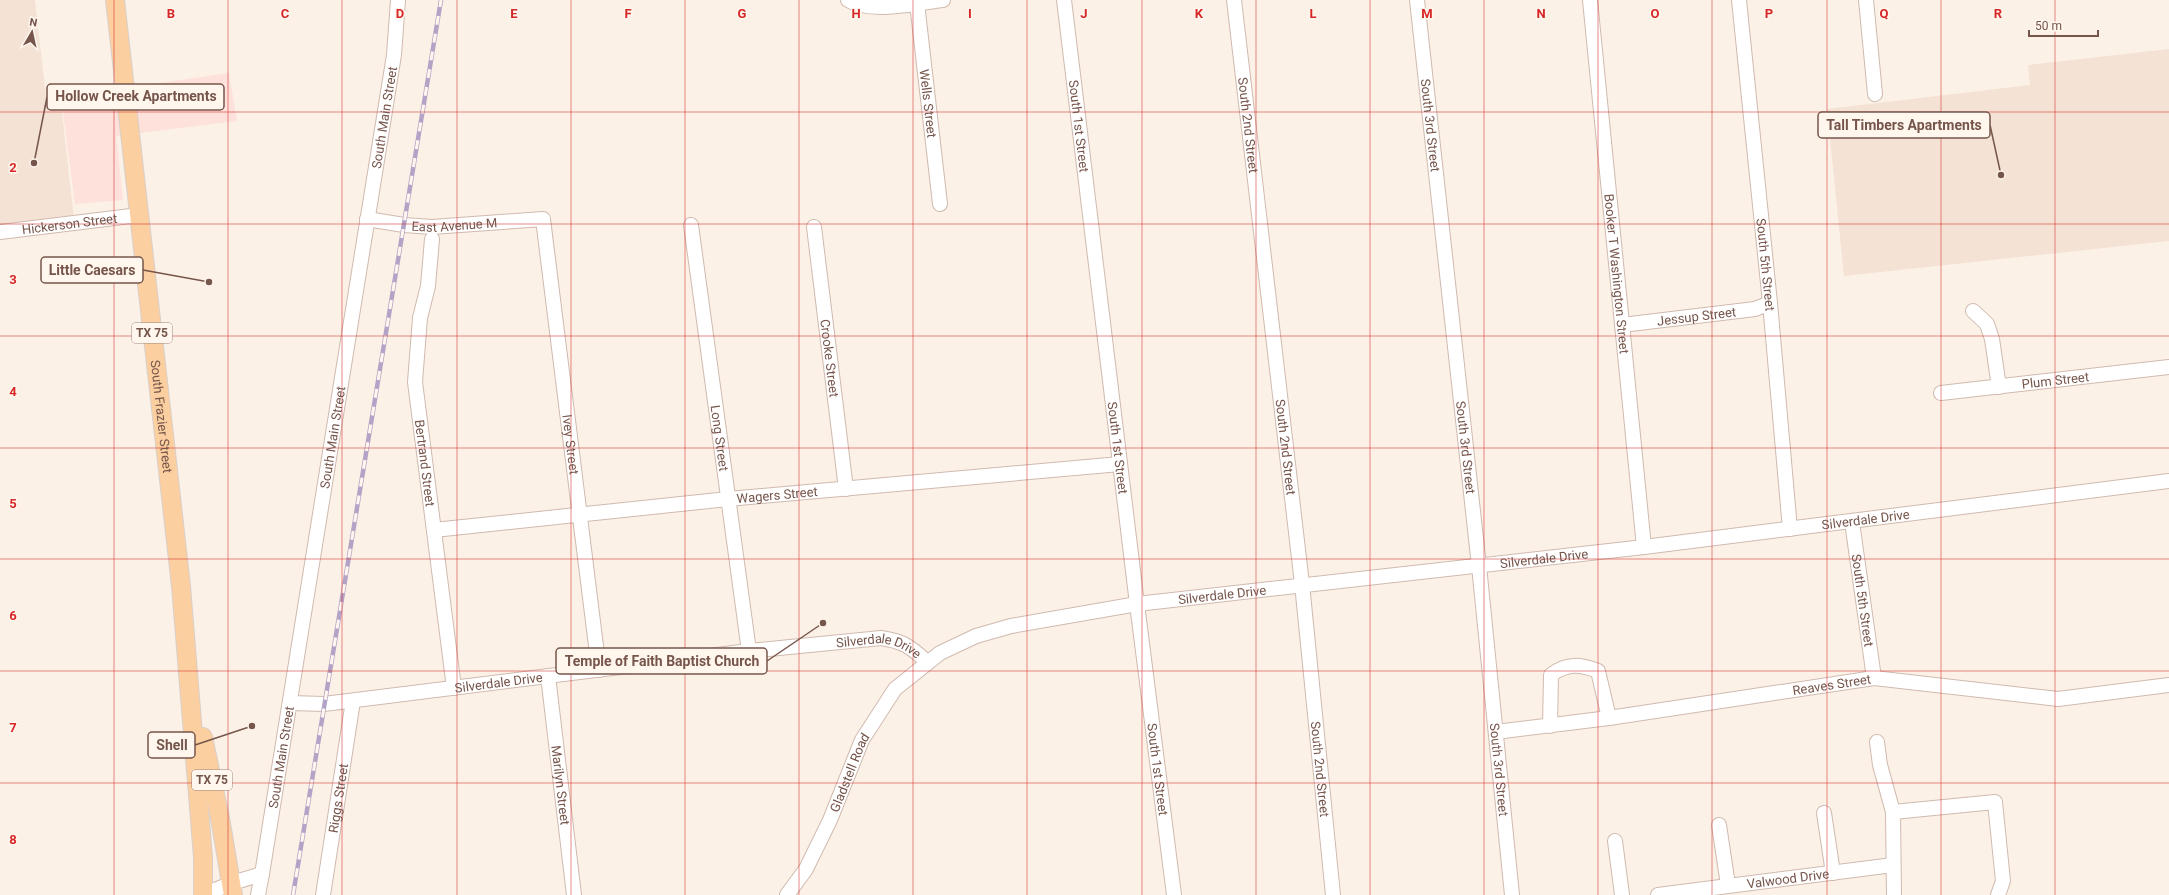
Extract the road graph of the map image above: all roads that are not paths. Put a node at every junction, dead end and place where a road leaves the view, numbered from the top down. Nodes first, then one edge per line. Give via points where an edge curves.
1 (115, 0) edge
2 (398, 0) edge
3 (848, 0) edge
4 (943, 0) edge
5 (1064, 0) edge
6 (1234, 0) edge
7 (1417, 0) edge
8 (1590, 0) edge
9 (1739, 0) edge
10 (1866, 0) edge
11 (917, 3) junction
12 (1875, 94) dead end
13 (940, 204) dead end
14 (139, 215) junction
15 (367, 219) junction
16 (543, 219) joint
17 (691, 225) dead end
18 (814, 227) dead end
19 (0, 232) edge
20 (432, 240) dead end
21 (1770, 303) junction
22 (1973, 311) dead end
23 (1622, 325) junction
24 (2169, 367) edge
25 (1999, 387) junction
26 (1941, 393) dead end
27 (1120, 464) junction
28 (2169, 481) edge
29 (846, 489) junction
30 (728, 499) junction
31 (580, 516) junction
32 (1852, 522) junction
33 (1790, 529) junction
34 (434, 530) junction
35 (1644, 547) junction
36 (1479, 566) junction
37 (1302, 584) junction
38 (1136, 604) junction
39 (749, 651) junction
40 (928, 662) junction
41 (187, 666) junction
42 (599, 670) junction
43 (548, 676) junction
44 (1874, 678) junction
45 (2169, 685) edge
46 (454, 688) junction
47 (353, 701) junction
48 (290, 702) junction
49 (1609, 718) junction
50 (1550, 726) junction
51 (1496, 732) junction
52 (1877, 742) dead end
53 (1893, 812) junction
54 (1824, 813) dead end
55 (1719, 825) dead end
56 (1615, 841) dead end
57 (1893, 865) junction
58 (1833, 873) junction
59 (262, 874) junction
60 (1728, 885) junction
61 (233, 889) edge
62 (203, 895) edge
63 (258, 895) edge
64 (323, 895) edge
65 (574, 895) edge
66 (787, 895) edge
67 (1174, 895) edge
68 (1333, 895) edge
69 (1512, 895) edge
70 (1622, 895) edge
71 (1658, 895) edge
72 (1894, 895) edge
73 (1998, 895) edge

1 - 14 main road, South Frazier Street / TX 75
2 - 15 street, South Main Street via 394,55
3 - 11 street via 854,4 872,7
4 - 11 street
5 - 27 street, South 1st Street
6 - 37 street, South 2nd Street
7 - 36 street, South 3rd Street
8 - 23 street, Booker T Washington Street
9 - 21 street, South 5th Street
10 - 12 street
11 - 13 street, Wells Street
14 - 19 street, Hickerson Street
14 - 41 main road, South Frazier Street / TX 75 via 180,579
15 - 16 street, East Avenue M via 404,226 432,227
15 - 48 street, South Main Street
16 - 31 street, Ivey Street
17 - 30 street, Long Street
18 - 29 street, Crooke Street
20 - 34 street, Bertrand Street via 428,286 420,318 415,382
21 - 23 street, Jessup Street via 1755,310
21 - 33 street, South 5th Street
22 - 25 street via 1989,329
23 - 35 street, Booker T Washington Street
24 - 25 street, Plum Street
25 - 26 street, Plum Street
27 - 29 street, Wagers Street
27 - 38 street, South 1st Street
28 - 32 street, Silverdale Drive via 1989,502
29 - 30 street, Wagers Street
30 - 31 street, Wagers Street
30 - 39 street, Long Street
31 - 34 street, Wagers Street
31 - 42 street, Ivey Street
32 - 33 street, Silverdale Drive
32 - 44 street, South 5th Street
33 - 35 street, Silverdale Drive
34 - 46 street, Bertrand Street
35 - 36 street, Silverdale Drive
36 - 37 street, Silverdale Drive
36 - 51 street, South 3rd Street
37 - 38 street, Silverdale Drive
37 - 68 street, South 2nd Street
38 - 40 street, Silverdale Drive via 1011,626 976,636 940,653
38 - 67 street, South 1st Street
39 - 40 street, Silverdale Drive via 881,638 898,640 912,647
39 - 42 street, Silverdale Drive
40 - 66 street, Gladstell Road via 896,689 862,740 830,820 806,869
41 - 61 main road, South Frazier Street / TX 75
41 - 62 main road, South Frazier Street / TX 75 via 203,857
42 - 43 street, Silverdale Drive
43 - 46 street, Silverdale Drive
43 - 65 street, Marilyn Street
44 - 45 street, Reaves Street via 2058,699
44 - 49 street, Reaves Street
46 - 47 street, Silverdale Drive
47 - 48 street, Silverdale Drive via 324,704
47 - 64 street, Riggs Street
48 - 59 street, South Main Street
49 - 50 street, Reaves Street
49 - 50 street via 1598,671 1573,665 1560,668 1551,675
50 - 51 street, Reaves Street
51 - 69 street, South 3rd Street
52 - 53 street via 1880,765
53 - 57 street
53 - 73 street via 1995,802 2003,881
54 - 58 street
55 - 60 street
56 - 70 street
57 - 58 street, Valwood Drive
57 - 72 street
58 - 60 street, Valwood Drive
59 - 61 street
59 - 63 street, South Main Street
60 - 71 street, Valwood Drive
61 - 62 street

